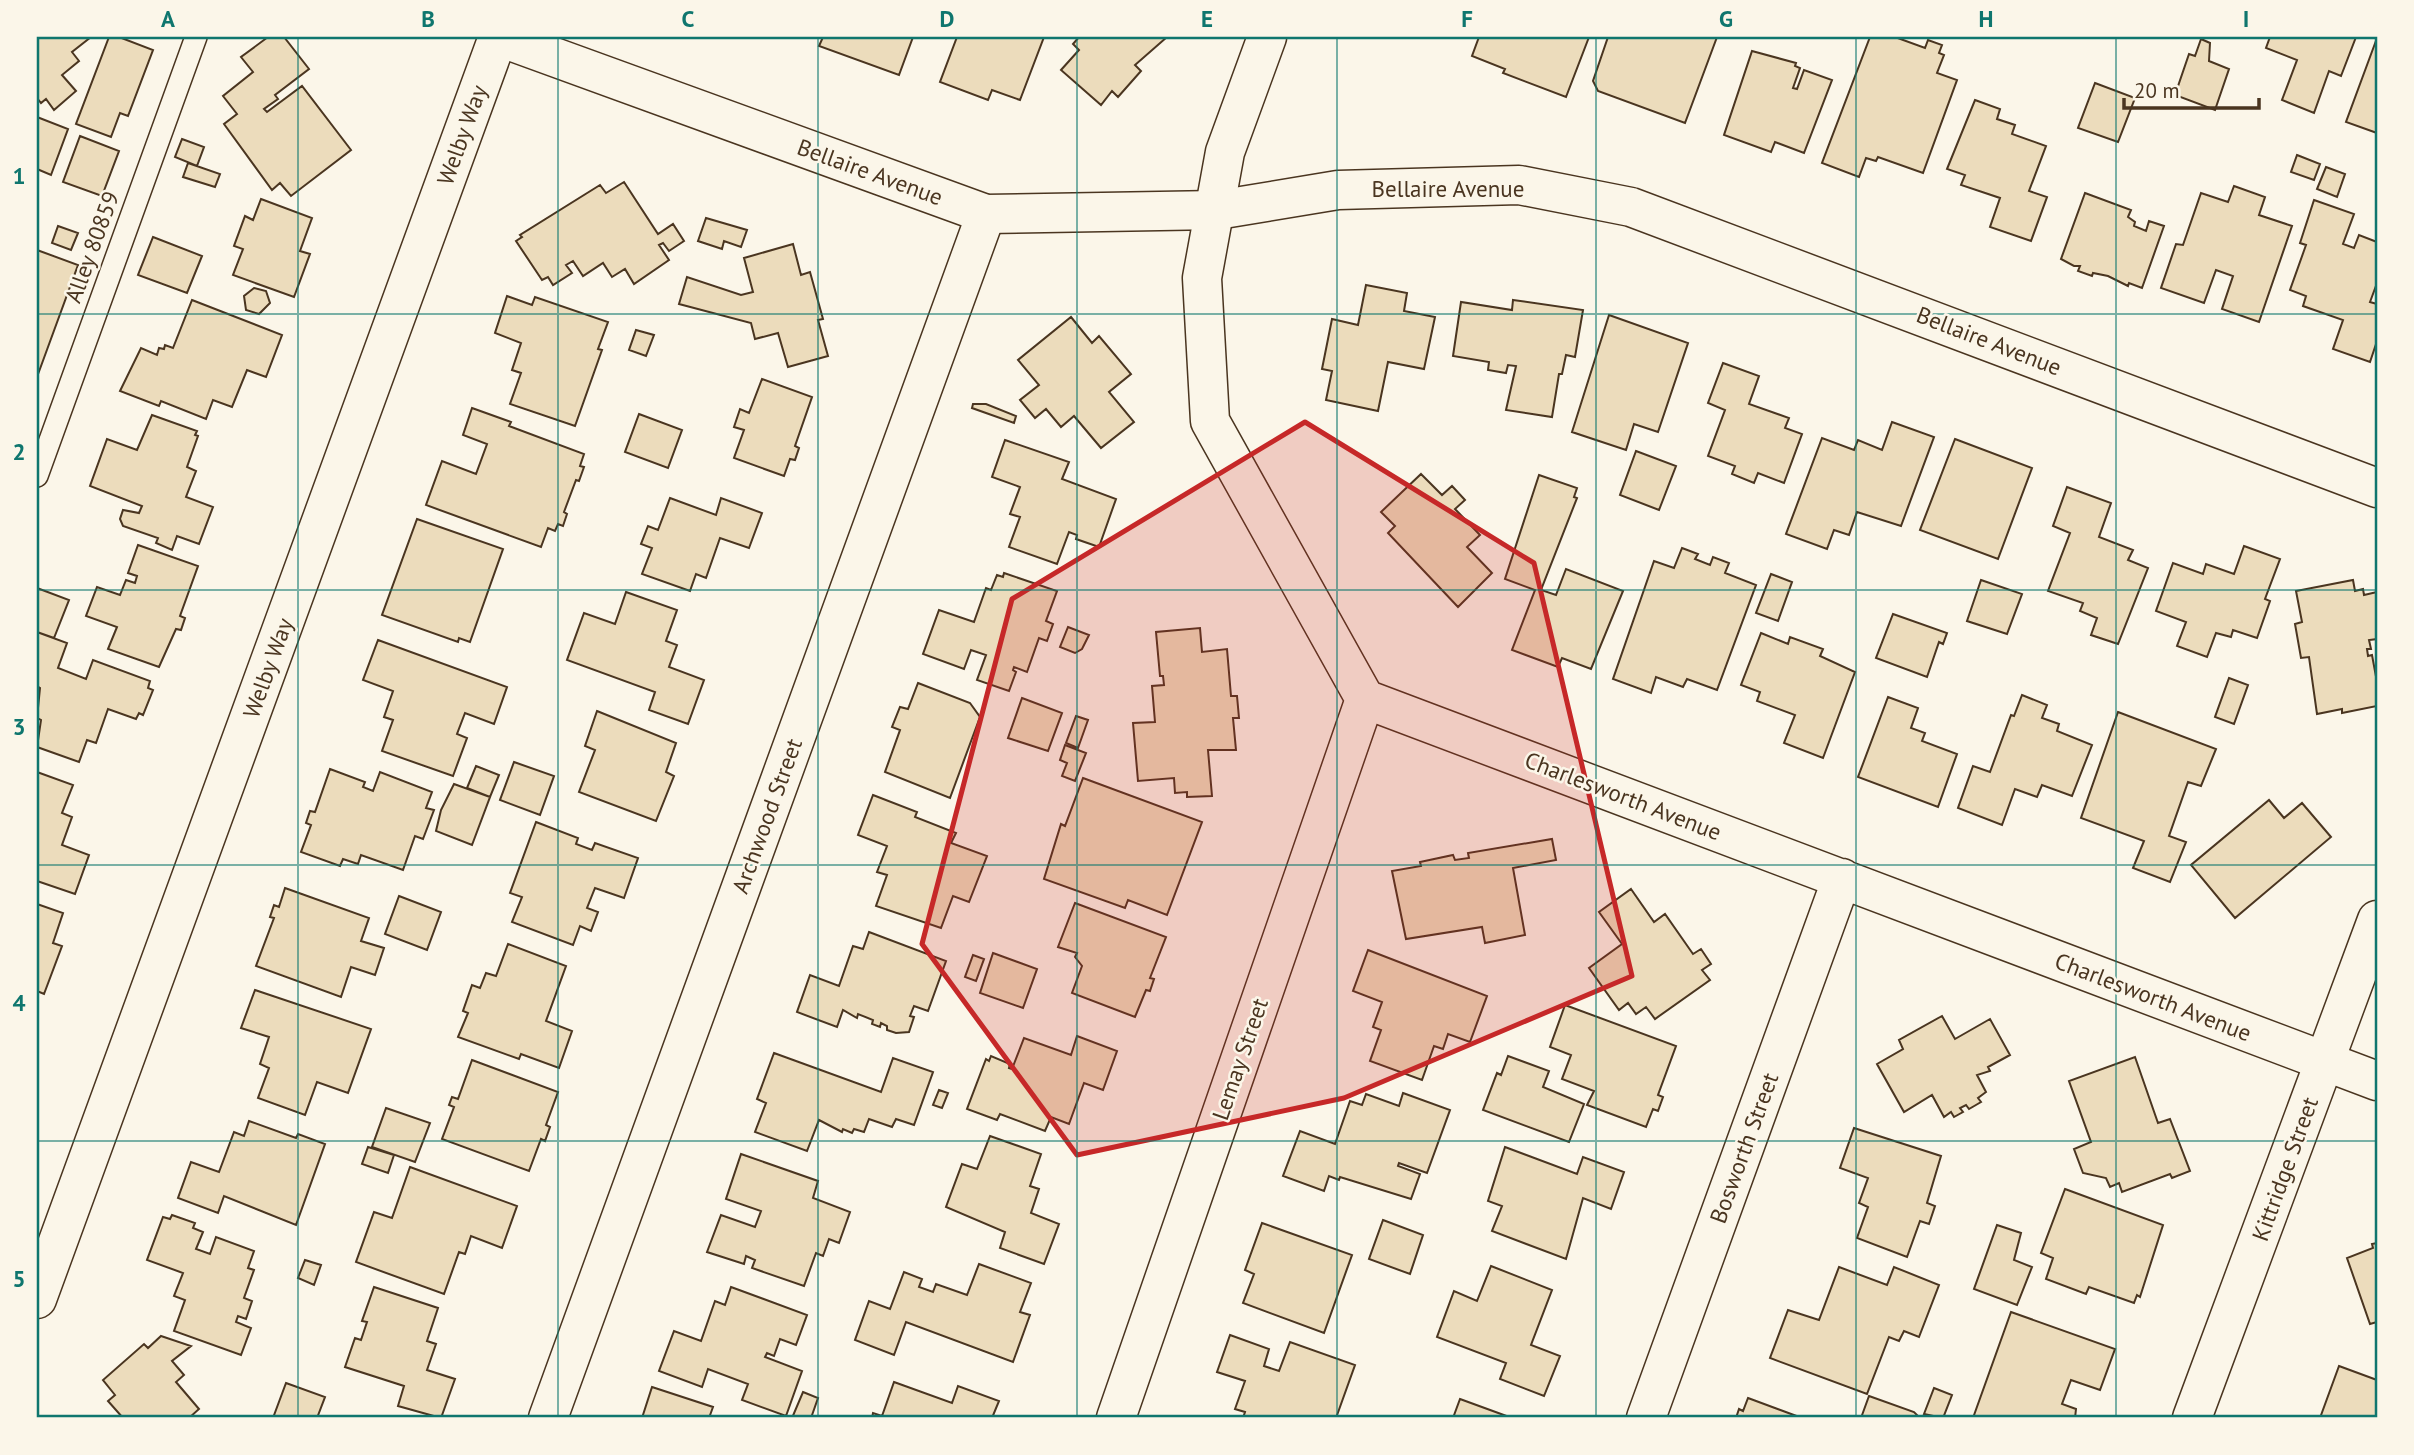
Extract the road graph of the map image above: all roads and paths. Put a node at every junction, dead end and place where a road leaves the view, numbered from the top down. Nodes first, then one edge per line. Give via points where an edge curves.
1 (196, 37) edge
2 (499, 37) edge
3 (1266, 37) edge
4 (1217, 210) junction
5 (986, 214) junction
6 (37, 476) edge
7 (2377, 488) edge
8 (1365, 699) junction
9 (1842, 878) junction
10 (2377, 920) edge
11 (2324, 1063) junction
12 (2377, 1081) edge
13 (37, 1299) edge
14 (548, 1418) edge
15 (1116, 1418) edge
16 (1646, 1418) edge
17 (2192, 1418) edge

1 - 6 lane, Alley 80859
2 - 5 street, Bellaire Avenue
2 - 13 street, Welby Way
3 - 4 street via 1225,152
4 - 5 street, Bellaire Avenue
4 - 7 street, Bellaire Avenue via 1338,190 1519,185 1632,206
4 - 8 street via 1202,278 1210,421
5 - 14 street, Archwood Street
8 - 9 street, Charlesworth Avenue
8 - 15 street, Lemay Street
9 - 11 street, Charlesworth Avenue
9 - 16 street, Bosworth Street
10 - 11 street, Kittridge Street
11 - 12 street, Charlesworth Avenue
11 - 17 street, Kittridge Street

